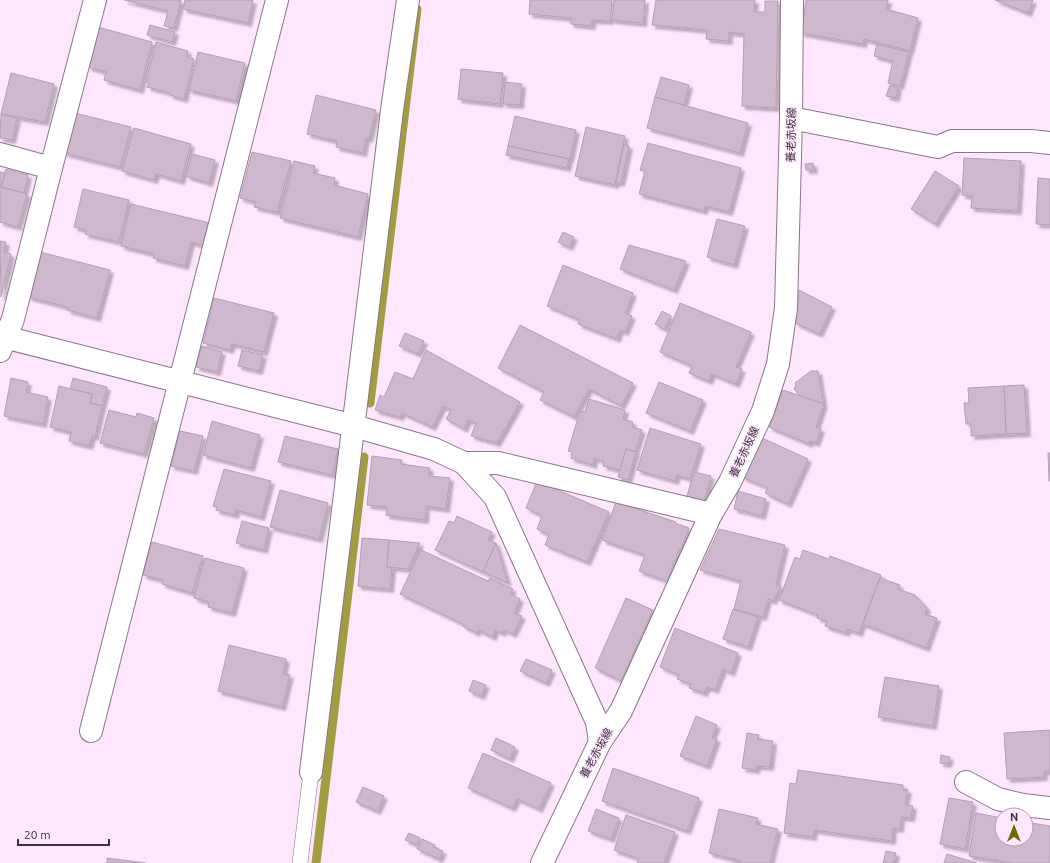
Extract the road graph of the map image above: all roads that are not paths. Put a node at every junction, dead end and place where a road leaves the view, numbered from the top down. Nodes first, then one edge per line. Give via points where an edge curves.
1 (95, 0) edge
2 (278, 0) edge
3 (408, 0) edge
4 (792, 0) edge
5 (791, 118) junction
6 (1050, 143) edge
7 (0, 154) edge
8 (51, 168) junction
9 (2, 341) edge
10 (180, 382) junction
11 (354, 426) junction
12 (464, 463) junction
13 (711, 514) junction
14 (91, 731) dead end
15 (600, 742) junction
16 (311, 772) joint
17 (966, 782) dead end
18 (1050, 808) edge
19 (300, 863) edge
20 (542, 863) edge

1 - 8 street
2 - 10 street
3 - 11 street
4 - 5 street, 養老赤坂線
5 - 6 street via 938,147 952,141
5 - 13 street, 養老赤坂線 via 786,308 778,364 763,411 730,482
7 - 8 street
8 - 9 street via 13,320
9 - 10 street
10 - 11 street
10 - 14 street
11 - 12 street via 434,449
11 - 16 street
12 - 13 street via 498,463
12 - 15 street via 495,496 597,722
13 - 15 street, 養老赤坂線 via 621,711
15 - 20 street, 養老赤坂線
16 - 19 lane
17 - 18 street via 998,799

